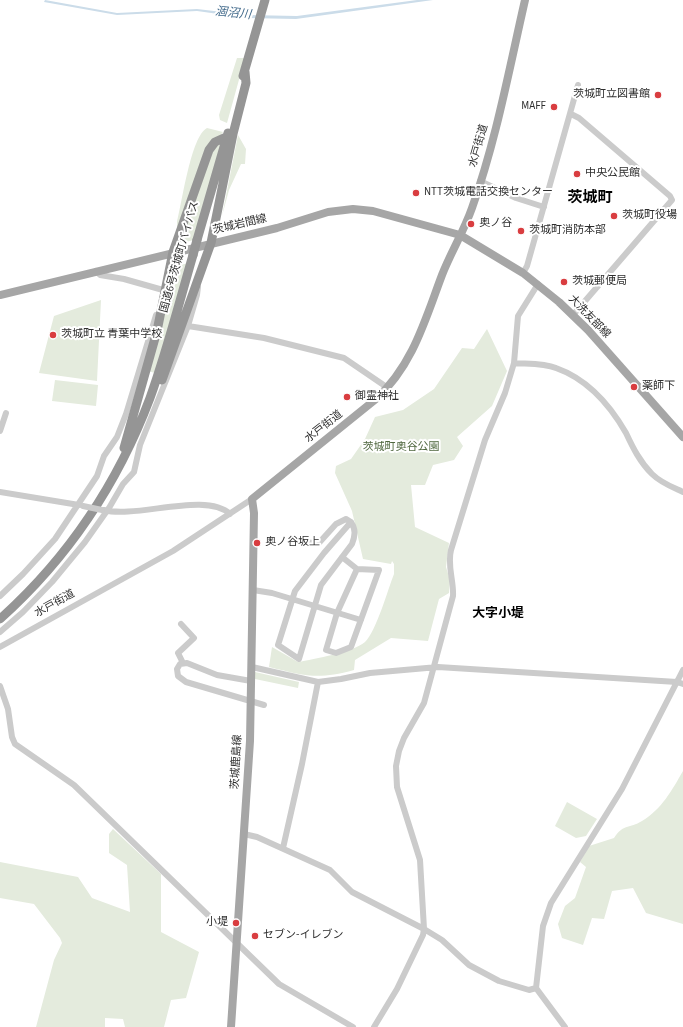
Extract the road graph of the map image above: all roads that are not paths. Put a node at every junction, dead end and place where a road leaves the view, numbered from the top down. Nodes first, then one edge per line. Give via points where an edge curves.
1 (265, 0) edge
2 (525, 0) edge
3 (578, 85) dead end
4 (571, 114) junction
5 (229, 134) junction
6 (480, 181) junction
7 (544, 207) junction
8 (460, 235) junction
9 (211, 243) junction
10 (173, 252) junction
11 (96, 271) junction
12 (523, 274) junction
13 (197, 281) junction
14 (538, 284) junction
15 (165, 288) junction
16 (0, 295) edge
17 (573, 315) junction
18 (188, 326) junction
19 (514, 363) junction
20 (388, 388) junction
21 (6, 413) dead end
22 (0, 431) edge
23 (683, 437) edge
24 (125, 456) junction
25 (116, 473) junction
26 (0, 492) edge
27 (683, 492) edge
28 (252, 499) junction
29 (80, 505) junction
30 (105, 510) junction
31 (230, 514) junction
32 (351, 522) junction
33 (307, 542) dead end
34 (342, 557) junction
35 (357, 569) junction
36 (253, 590) junction
37 (0, 596) edge
38 (292, 598) junction
39 (314, 605) junction
40 (337, 613) junction
41 (0, 619) edge
42 (361, 620) junction
43 (180, 624) dead end
44 (0, 632) edge
45 (0, 647) edge
46 (183, 663) junction
47 (252, 667) junction
48 (433, 667) junction
49 (683, 670) edge
50 (251, 681) junction
51 (318, 682) junction
52 (680, 683) edge
53 (0, 686) edge
54 (251, 702) junction
55 (264, 705) dead end
56 (244, 834) junction
57 (283, 848) junction
58 (424, 929) junction
59 (237, 943) junction
60 (536, 988) junction
61 (231, 1027) edge
62 (353, 1027) edge
63 (374, 1027) edge
64 (565, 1027) edge

1 - 5 highway, 国道6号茨城町バイパス
2 - 6 main road, 水戸街道 via 504,96
3 - 4 street
4 - 7 street
4 - 17 street via 579,118 672,200
5 - 9 highway
5 - 10 highway via 215,142 209,150
5 - 24 highway, 国道6号茨城町バイパス, bridge via 162,364
6 - 7 street via 516,198
6 - 8 main road, 水戸街道
7 - 12 street
8 - 9 main road, 茨城岩間線 via 373,210 353,209 328,212 277,228
8 - 12 main road, 大洗友部線
8 - 20 main road, 水戸街道 via 413,351
9 - 10 main road, 茨城岩間線
9 - 13 highway
10 - 11 main road, 茨城岩間線
10 - 15 highway
11 - 15 street via 100,275
11 - 16 main road, 茨城岩間線
12 - 14 main road, 大洗友部線
13 - 18 street via 197,295
13 - 24 highway via 149,411 134,446
14 - 17 main road, 大洗友部線
14 - 19 street via 518,316
15 - 25 highway via 157,331
15 - 29 street via 117,437 108,448
17 - 23 main road, 大洗友部線
18 - 20 street via 264,338 344,358
18 - 30 street via 140,445 134,472
19 - 27 street via 556,367 587,385 606,403 636,455 651,473
19 - 48 street via 505,393 485,440 451,550 453,596
20 - 28 main road, 水戸街道
21 - 22 street
24 - 25 highway, 国道6号茨城町バイパス
25 - 41 highway, 国道6号茨城町バイパス via 90,517 66,550
26 - 29 street
28 - 31 street, 水戸街道
28 - 36 main road, 茨城鹿島線
29 - 30 street, bridge
29 - 37 street via 55,539
30 - 31 street via 126,513 166,506 208,506 218,507
30 - 44 street via 52,582
31 - 45 street, 水戸街道 via 173,550
32 - 33 street via 346,519 336,524 318,544
32 - 34 street via 354,526 354,539
32 - 38 street via 300,583
34 - 35 street
34 - 39 street via 323,582
35 - 40 street
35 - 42 street via 379,570
36 - 38 street
36 - 47 main road, 茨城鹿島線
38 - 39 street
38 - 39 street via 278,645 299,659
39 - 40 street
40 - 42 street
40 - 42 street via 326,650 336,653 351,647
43 - 46 street via 194,638 178,653
46 - 50 street via 217,675
46 - 54 street via 178,666 177,673 180,679
47 - 50 main road, 茨城鹿島線
47 - 51 street
48 - 51 street via 370,673
48 - 52 street
48 - 58 street via 424,703 399,751 395,773 420,860
49 - 52 street
50 - 54 main road, 茨城鹿島線
51 - 57 street
52 - 60 street via 622,789 550,903 543,926
53 - 59 street via 15,744 74,786
54 - 55 street
54 - 56 main road, 茨城鹿島線
56 - 57 street
56 - 59 main road, 茨城鹿島線
57 - 58 street via 330,870 352,892
58 - 60 street via 442,940 469,965 500,981 529,990
58 - 63 street via 400,984
59 - 61 main road, 茨城鹿島線
59 - 62 street via 279,984
60 - 64 street

